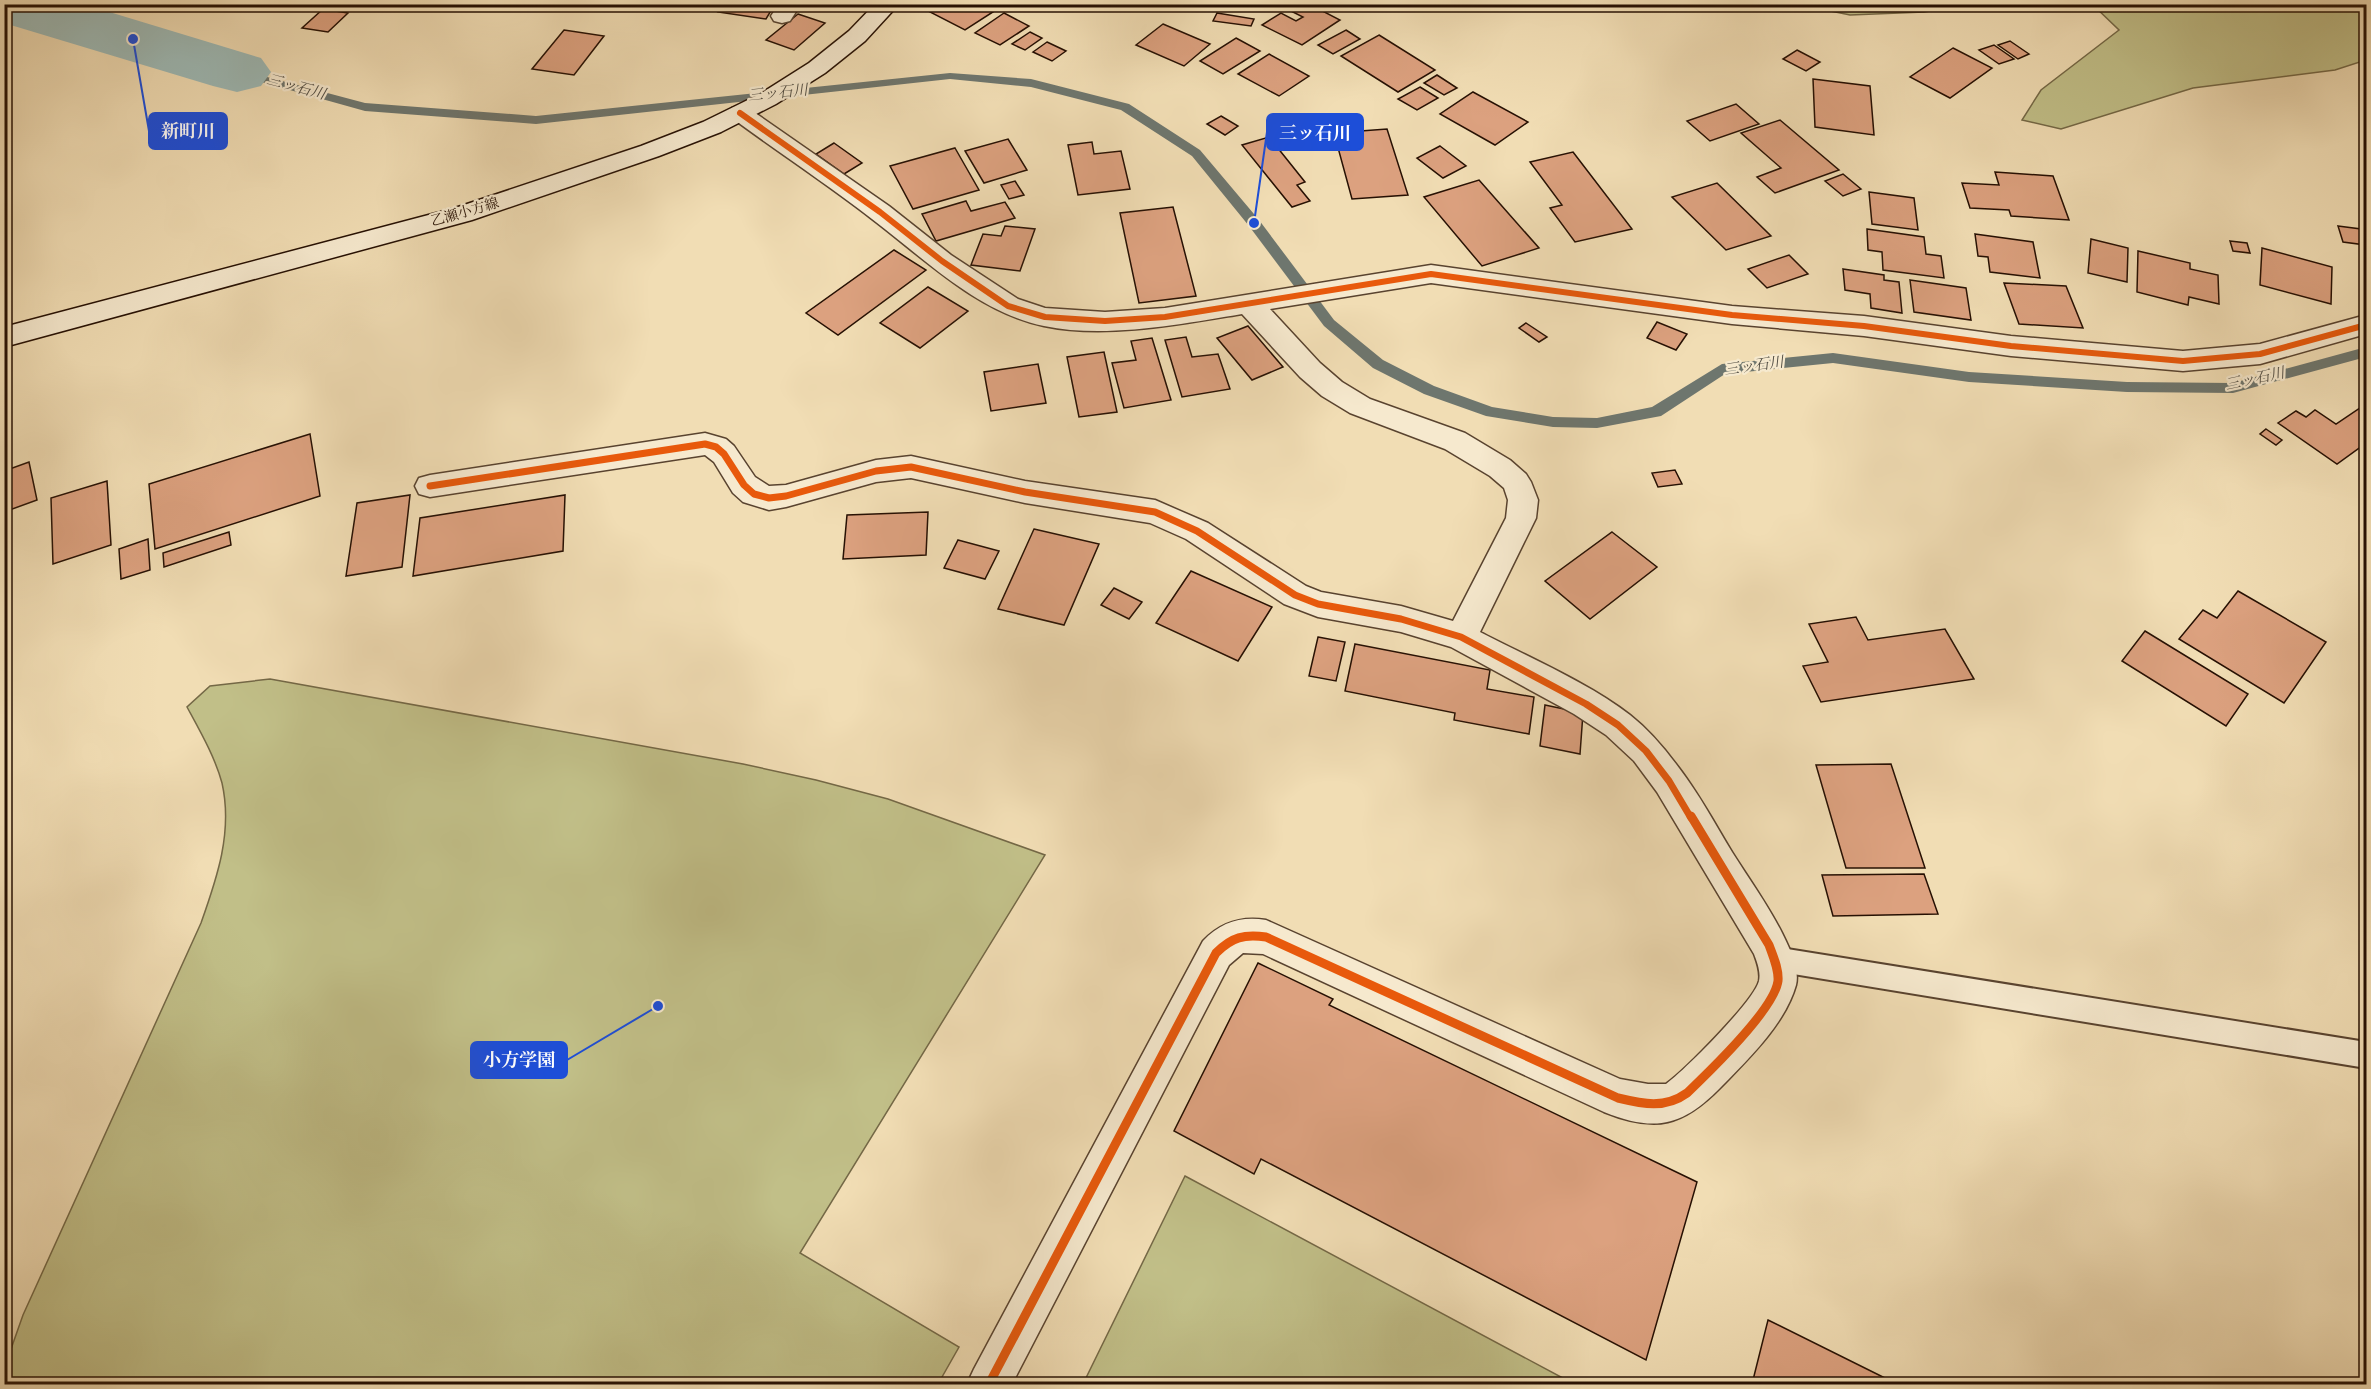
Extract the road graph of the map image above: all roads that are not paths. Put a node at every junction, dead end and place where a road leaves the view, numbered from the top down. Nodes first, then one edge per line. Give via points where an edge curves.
1 (888, 4) edge
2 (740, 113) junction
3 (1257, 304) junction
4 (2367, 325) edge
5 (11, 335) edge
6 (430, 486) dead end
7 (1461, 637) junction
8 (1775, 960) junction
9 (2367, 1055) edge
10 (989, 1384) edge

1 - 2 street, 乙瀬小方線 via 857,36 816,68
2 - 3 street via 1008,306 1045,317 1105,321
2 - 5 street, 乙瀬小方線 via 650,152 486,207
3 - 4 street via 1431,274 1732,315 2183,361 2260,354
3 - 7 street via 1310,370 1332,389 1360,406 1460,443 1516,482 1523,500 1521,518
6 - 7 street via 692,444 716,447 744,485 754,494 769,498 884,469 919,468 1027,493 1155,512 1197,531 1295,595 1318,604 1401,619
7 - 8 street via 1586,704 1618,725 1646,751 1669,781
8 - 9 lane
8 - 10 street via 1777,986 1768,1004 1721,1058 1697,1085 1675,1101 1647,1105 1618,1098 1266,937 1247,934 1228,939 1216,953

